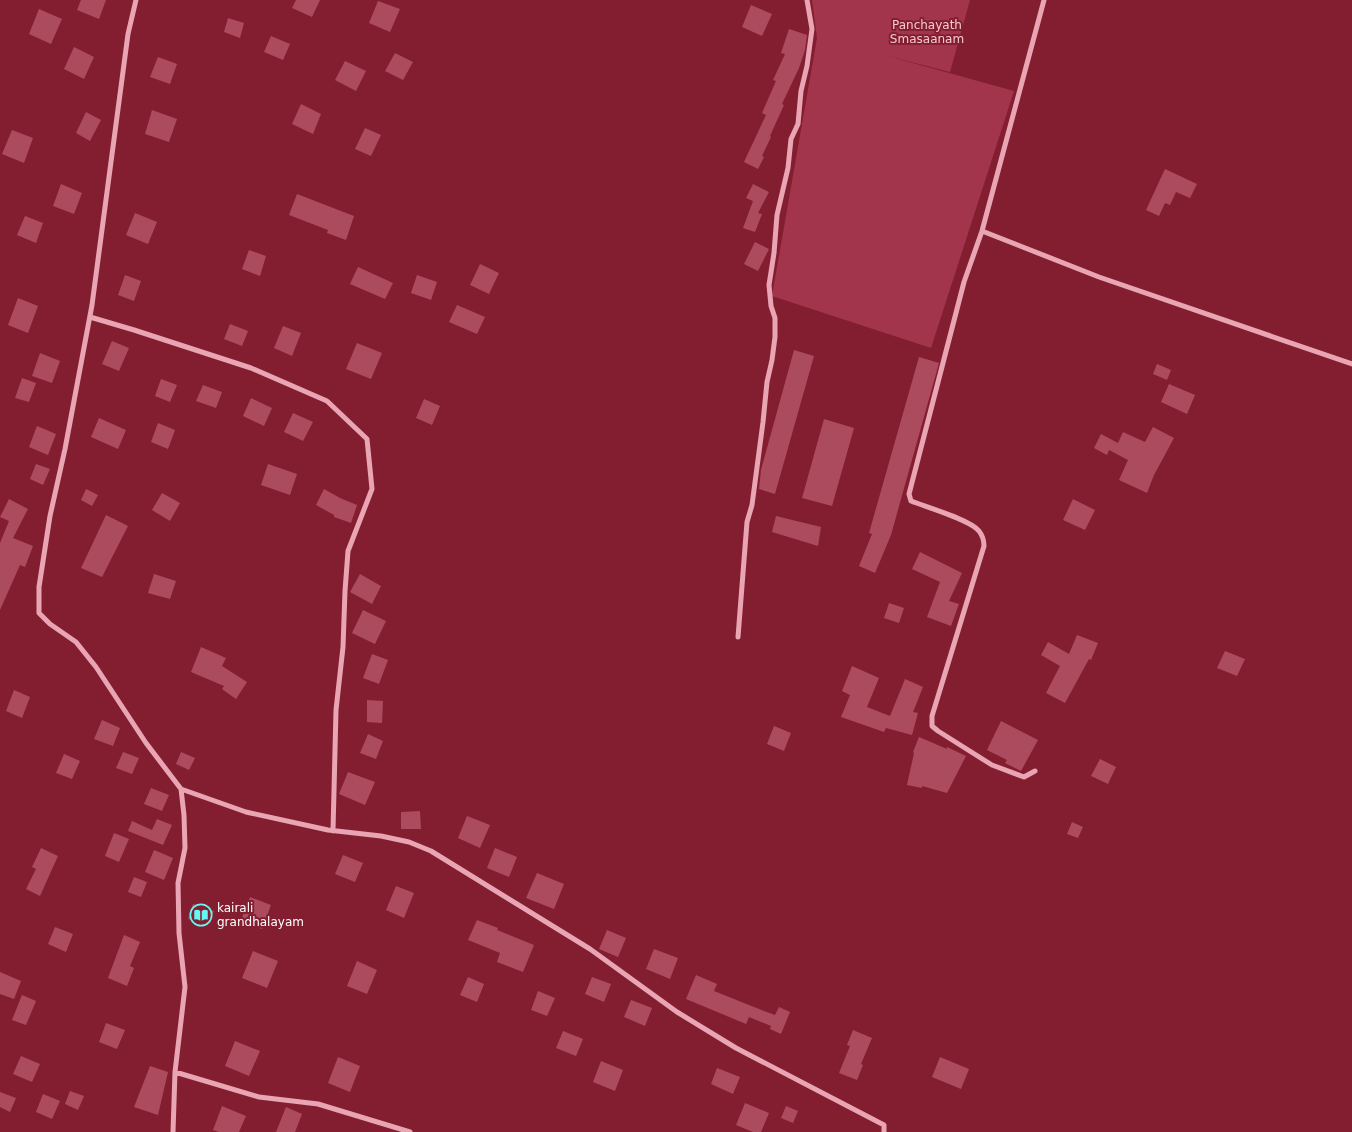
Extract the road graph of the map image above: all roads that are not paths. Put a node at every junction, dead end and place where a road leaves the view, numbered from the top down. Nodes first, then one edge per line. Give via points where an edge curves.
1 (136, 0) edge
2 (806, 0) edge
3 (1044, 0) edge
4 (982, 231) junction
5 (90, 317) junction
6 (1352, 364) edge
7 (738, 637) dead end
8 (1035, 771) dead end
9 (181, 790) junction
10 (333, 831) junction
11 (175, 1072) junction
12 (173, 1132) edge
13 (410, 1132) edge
14 (884, 1132) edge

1 - 5 street via 128,34
2 - 7 street via 812,30 798,124 791,139 777,215 769,285 775,337 747,522
3 - 4 street
4 - 6 street via 1100,277
4 - 8 street via 964,282 909,494 912,501 968,523 984,538 932,716 932,726 992,765 1024,777
5 - 9 street via 50,516 39,586 39,613 76,642
5 - 10 street via 251,368 327,402 367,440 372,489 348,551 336,710
9 - 10 street via 246,812
9 - 11 street via 184,848 178,883 179,933 185,987
10 - 14 street via 381,836 431,851 590,949 677,1012 736,1048 884,1125
11 - 12 street
11 - 13 street via 259,1096 318,1104

